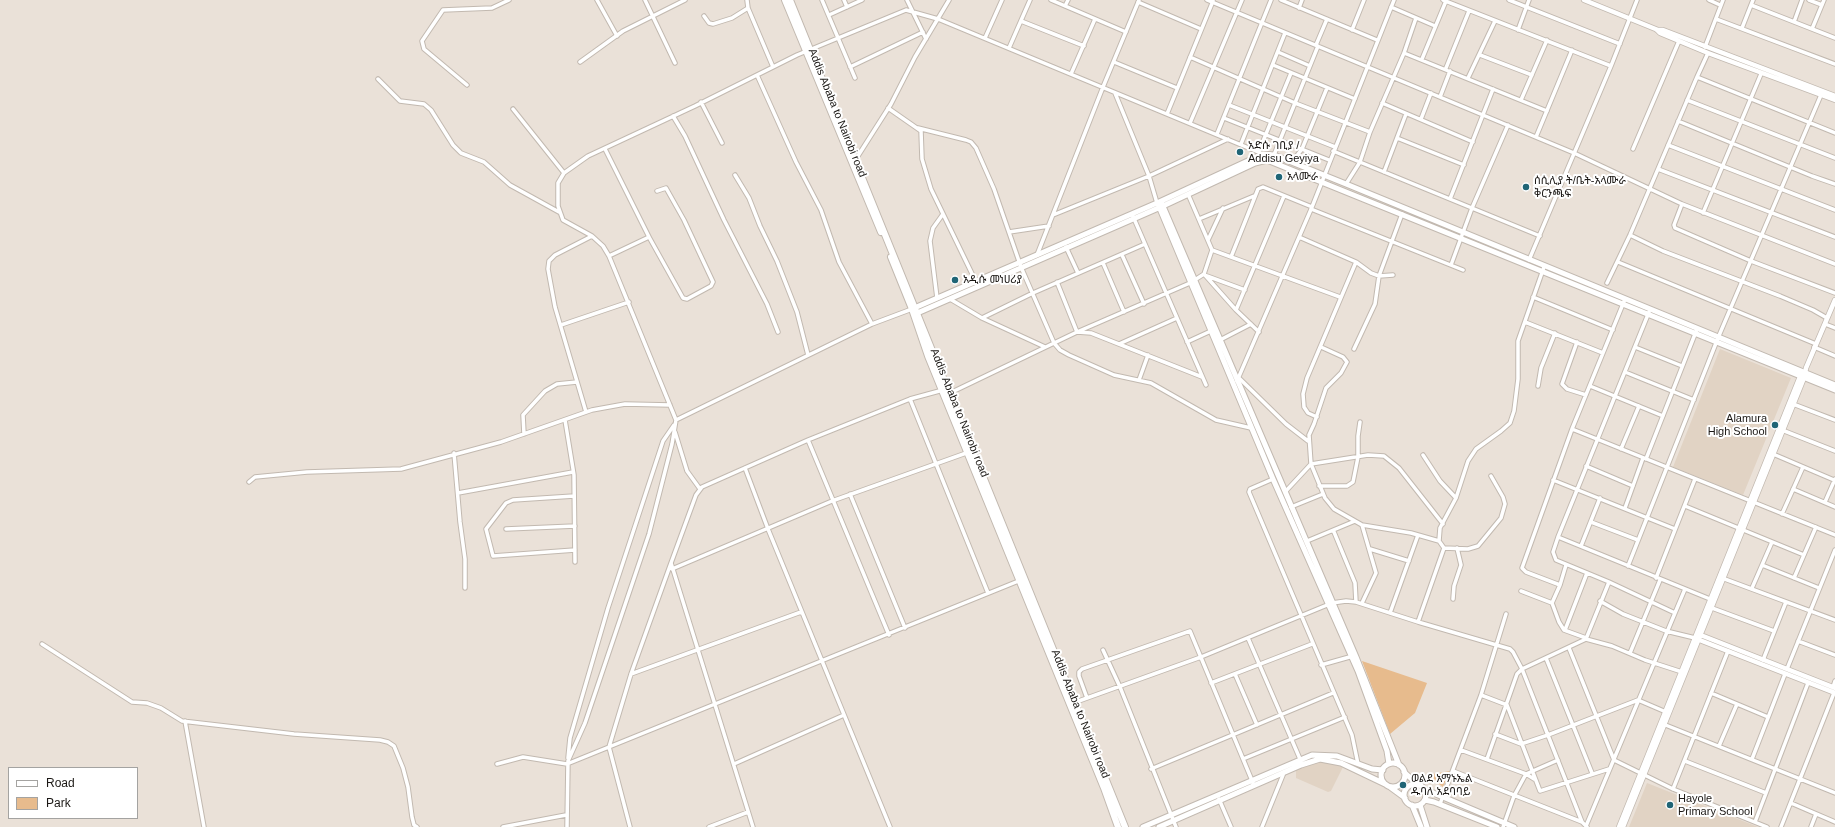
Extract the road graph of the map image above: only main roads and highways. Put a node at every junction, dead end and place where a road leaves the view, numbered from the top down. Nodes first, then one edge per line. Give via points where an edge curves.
1 (785, 0) edge
2 (790, 0) edge
3 (808, 50) junction
4 (1160, 205) junction
5 (1462, 235) junction
6 (1065, 245) junction
7 (1021, 265) junction
8 (1543, 269) junction
9 (977, 284) junction
10 (915, 311) junction
11 (1213, 330) junction
12 (1803, 374) junction
13 (1835, 385) edge
14 (1835, 390) edge
15 (971, 451) junction
16 (1023, 580) junction
17 (1330, 604) junction
18 (1353, 656) junction
19 (1304, 760) junction
20 (1389, 764) junction
21 (1399, 765) junction
22 (1383, 770) junction
23 (1404, 772) junction
24 (1254, 784) junction
25 (1387, 785) junction
26 (1418, 785) junction
27 (1424, 789) junction
28 (1405, 798) junction
29 (1424, 800) junction
30 (1412, 805) junction
31 (1420, 805) junction
32 (1503, 825) edge
33 (1118, 827) edge
34 (1125, 827) edge
35 (1143, 827) edge
36 (1160, 827) edge
37 (1421, 827) edge
38 (1427, 827) edge
39 (1497, 827) edge
40 (1514, 827) edge

1 - 3 highway, Addis Ababa to Nairobi road
2 - 3 highway, Addis Ababa to Nairobi road
3 - 10 highway, Addis Ababa to Nairobi road
3 - 10 highway, Addis Ababa to Nairobi road via 856,159
4 - 5 main road via 1262,160 1273,161 1402,214
4 - 5 main road via 1261,152 1346,184
4 - 6 main road
4 - 11 main road
5 - 8 main road
5 - 8 main road via 1529,260
6 - 7 main road
6 - 7 main road via 1037,255
7 - 9 main road
8 - 12 main road
9 - 10 main road via 950,299
9 - 10 main road via 937,298
10 - 15 highway, Addis Ababa to Nairobi road via 950,393
10 - 15 highway, Addis Ababa to Nairobi road via 942,389
11 - 17 main road via 1251,428
11 - 17 main road via 1238,380 1307,541
12 - 13 main road
12 - 14 main road
15 - 16 highway, Addis Ababa to Nairobi road
16 - 33 highway, Addis Ababa to Nairobi road
16 - 34 highway, Addis Ababa to Nairobi road via 1076,702
17 - 18 main road
18 - 20 main road via 1386,747
18 - 21 main road
19 - 22 main road via 1312,755 1329,754 1372,769
19 - 24 main road
19 - 24 main road via 1283,775
19 - 25 main road via 1334,761
20 - 21 main road
20 - 22 main road
21 - 23 main road
22 - 25 main road via 1381,776
23 - 25 main road via 1405,776 1401,783 1394,787
23 - 26 main road
24 - 35 main road
24 - 36 main road via 1220,802
25 - 28 main road
26 - 27 main road
26 - 28 main road via 1406,790
27 - 29 main road
27 - 32 main road
28 - 30 main road
29 - 31 main road
29 - 39 main road
30 - 31 main road
30 - 37 main road
31 - 38 main road
32 - 40 main road

